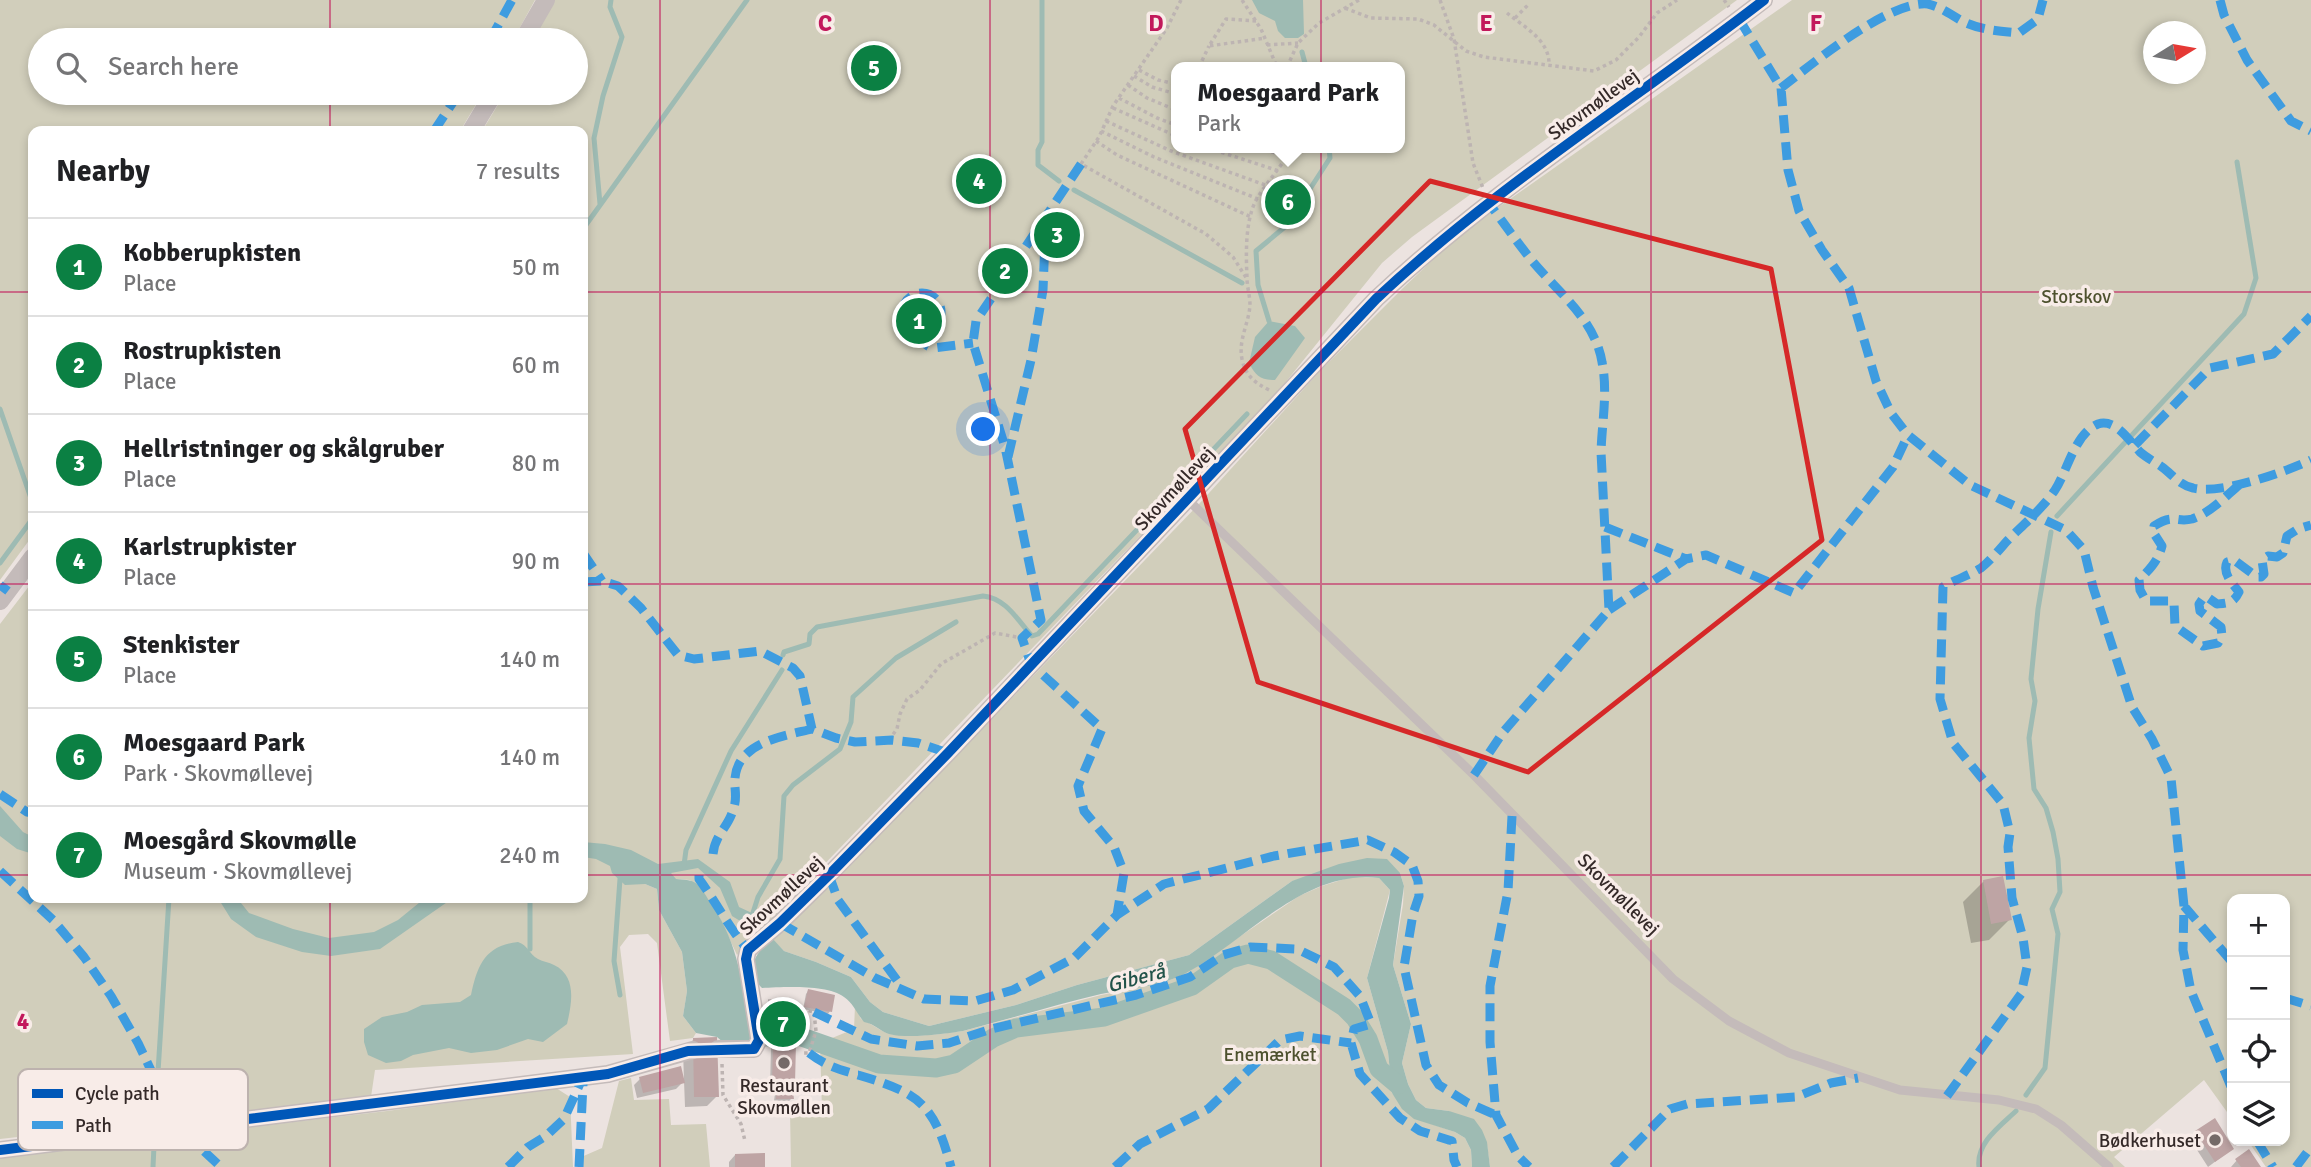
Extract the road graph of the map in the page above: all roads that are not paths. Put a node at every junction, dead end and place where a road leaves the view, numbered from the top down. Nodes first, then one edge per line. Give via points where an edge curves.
1 (546, 0) edge
2 (1764, 0) edge
3 (530, 28) edge
4 (487, 105) edge
5 (474, 126) edge
6 (1187, 499) junction
7 (28, 564) edge
8 (0, 601) edge
9 (720, 1049) road end
10 (693, 1050) dead end
11 (248, 1119) edge
12 (18, 1148) edge
13 (0, 1150) edge
14 (2109, 1167) edge

1 - 3 street
2 - 6 street, Skovmøllevej via 1488,202 1420,258
4 - 5 street
6 - 9 street, Skovmøllevej via 948,753 748,950 758,1045 754,1049
6 - 14 lane, Skovmøllevej via 1474,775 1673,979 1730,1021 1789,1053 1900,1090 1999,1100 2036,1109 2062,1125
7 - 8 street
10 - 11 street via 608,1074
12 - 13 street

